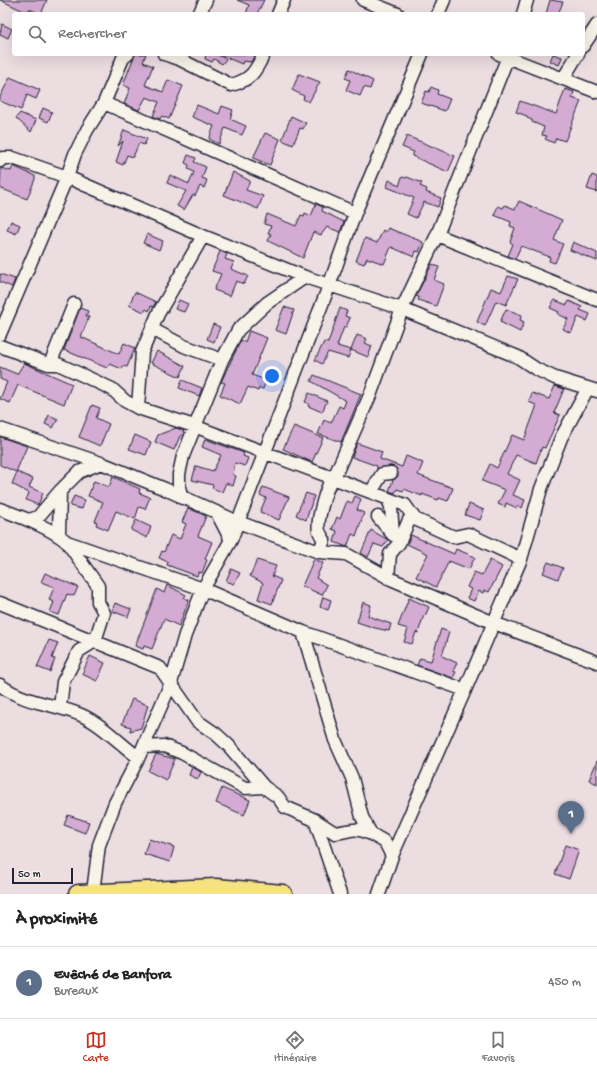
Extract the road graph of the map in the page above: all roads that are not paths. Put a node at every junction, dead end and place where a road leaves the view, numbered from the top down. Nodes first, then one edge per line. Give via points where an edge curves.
1 (206, 0) edge
2 (284, 0) edge
3 (362, 0) edge
4 (444, 0) edge
5 (527, 0) edge
6 (200, 12) edge
7 (279, 12) edge
8 (393, 12) edge
9 (439, 12) edge
10 (524, 12) edge
11 (597, 25) edge
12 (585, 43) edge
13 (126, 56) edge
14 (263, 56) edge
15 (421, 56) edge
16 (505, 56) edge
17 (507, 56) edge
18 (577, 56) edge
19 (180, 57) edge
20 (563, 79) junction
21 (597, 92) edge
22 (104, 103) junction
23 (0, 161) edge
24 (67, 177) junction
25 (355, 213) junction
26 (437, 235) junction
27 (203, 236) junction
28 (305, 277) junction
29 (329, 286) junction
30 (597, 300) edge
31 (74, 304) dead end
32 (402, 309) junction
33 (152, 329) junction
34 (0, 334) edge
35 (0, 346) edge
36 (222, 360) junction
37 (50, 364) junction
38 (592, 389) edge
39 (138, 408) junction
40 (194, 426) junction
41 (0, 429) edge
42 (265, 454) junction
43 (100, 463) junction
44 (391, 473) dead end
45 (331, 477) junction
46 (60, 491) junction
47 (370, 492) junction
48 (182, 498) junction
49 (388, 499) junction
50 (0, 509) edge
51 (217, 513) junction
52 (378, 517) dead end
53 (415, 519) junction
54 (29, 520) junction
55 (238, 522) junction
56 (63, 538) junction
57 (396, 538) junction
58 (232, 540) junction
59 (318, 552) junction
60 (521, 559) junction
61 (388, 578) junction
62 (202, 589) junction
63 (0, 603) edge
64 (494, 623) junction
65 (303, 632) junction
66 (76, 634) junction
67 (95, 641) junction
68 (79, 651) junction
69 (597, 662) edge
70 (171, 684) junction
71 (0, 685) edge
72 (465, 690) junction
73 (60, 708) junction
74 (141, 752) junction
75 (264, 787) junction
76 (315, 820) junction
77 (371, 834) junction
78 (392, 856) junction
79 (84, 893) edge
80 (283, 894) edge
81 (340, 894) edge
82 (379, 894) edge

1 - 6 street
2 - 7 street
3 - 8 street
4 - 9 street
5 - 10 street
11 - 12 street
13 - 22 street
14 - 19 street via 246,81 231,85
15 - 25 street
16 - 26 street
17 - 20 street
18 - 20 street
20 - 21 street
22 - 24 street via 87,130
22 - 25 street
23 - 24 street via 2,158 13,158
24 - 27 street
24 - 34 street
25 - 29 street
26 - 30 street
26 - 32 street
27 - 28 street
27 - 33 street
28 - 29 street
28 - 36 street via 267,303 238,330
29 - 32 street
29 - 42 street
31 - 37 street
32 - 38 street via 518,357 555,378
32 - 45 street via 371,393 336,473
33 - 36 street via 184,346
33 - 39 street via 142,352
35 - 37 street
36 - 40 street
37 - 39 street via 58,364 112,389 125,401
38 - 60 street via 561,438 540,489
39 - 40 street
40 - 42 street
40 - 48 street via 179,474
41 - 43 street
42 - 45 street
42 - 55 street
43 - 46 street via 79,472
43 - 48 street
44 - 47 street via 382,474
45 - 47 street
45 - 59 street via 318,530 324,540
46 - 54 street via 38,517
46 - 56 street
47 - 49 street
48 - 51 street
49 - 53 street via 405,505
49 - 57 street
50 - 54 street
51 - 55 street
51 - 58 street
52 - 57 street
53 - 57 street via 409,520
53 - 60 street via 454,537 468,534
54 - 56 street
55 - 58 street
55 - 59 street
56 - 62 street
56 - 67 street via 98,586 98,602 104,613
57 - 61 street via 390,554
58 - 62 street
59 - 61 street via 346,554
60 - 64 street
61 - 64 street
62 - 65 street
62 - 70 street
63 - 66 street
64 - 69 street
64 - 72 street
65 - 72 street
65 - 77 street via 335,740 352,778 362,817
66 - 67 street
66 - 68 street
67 - 68 street
67 - 70 street via 160,668
68 - 73 street via 63,682
70 - 74 street
70 - 75 street via 197,721 228,745
71 - 73 street via 30,701
72 - 78 street
73 - 74 street via 82,715
74 - 75 street via 164,746 182,753 245,788
74 - 79 street via 115,803
75 - 76 street via 278,797 285,807
76 - 77 street via 335,833 355,828
76 - 81 street
77 - 78 street via 385,842
78 - 82 street
79 - 80 highway via 216,888

